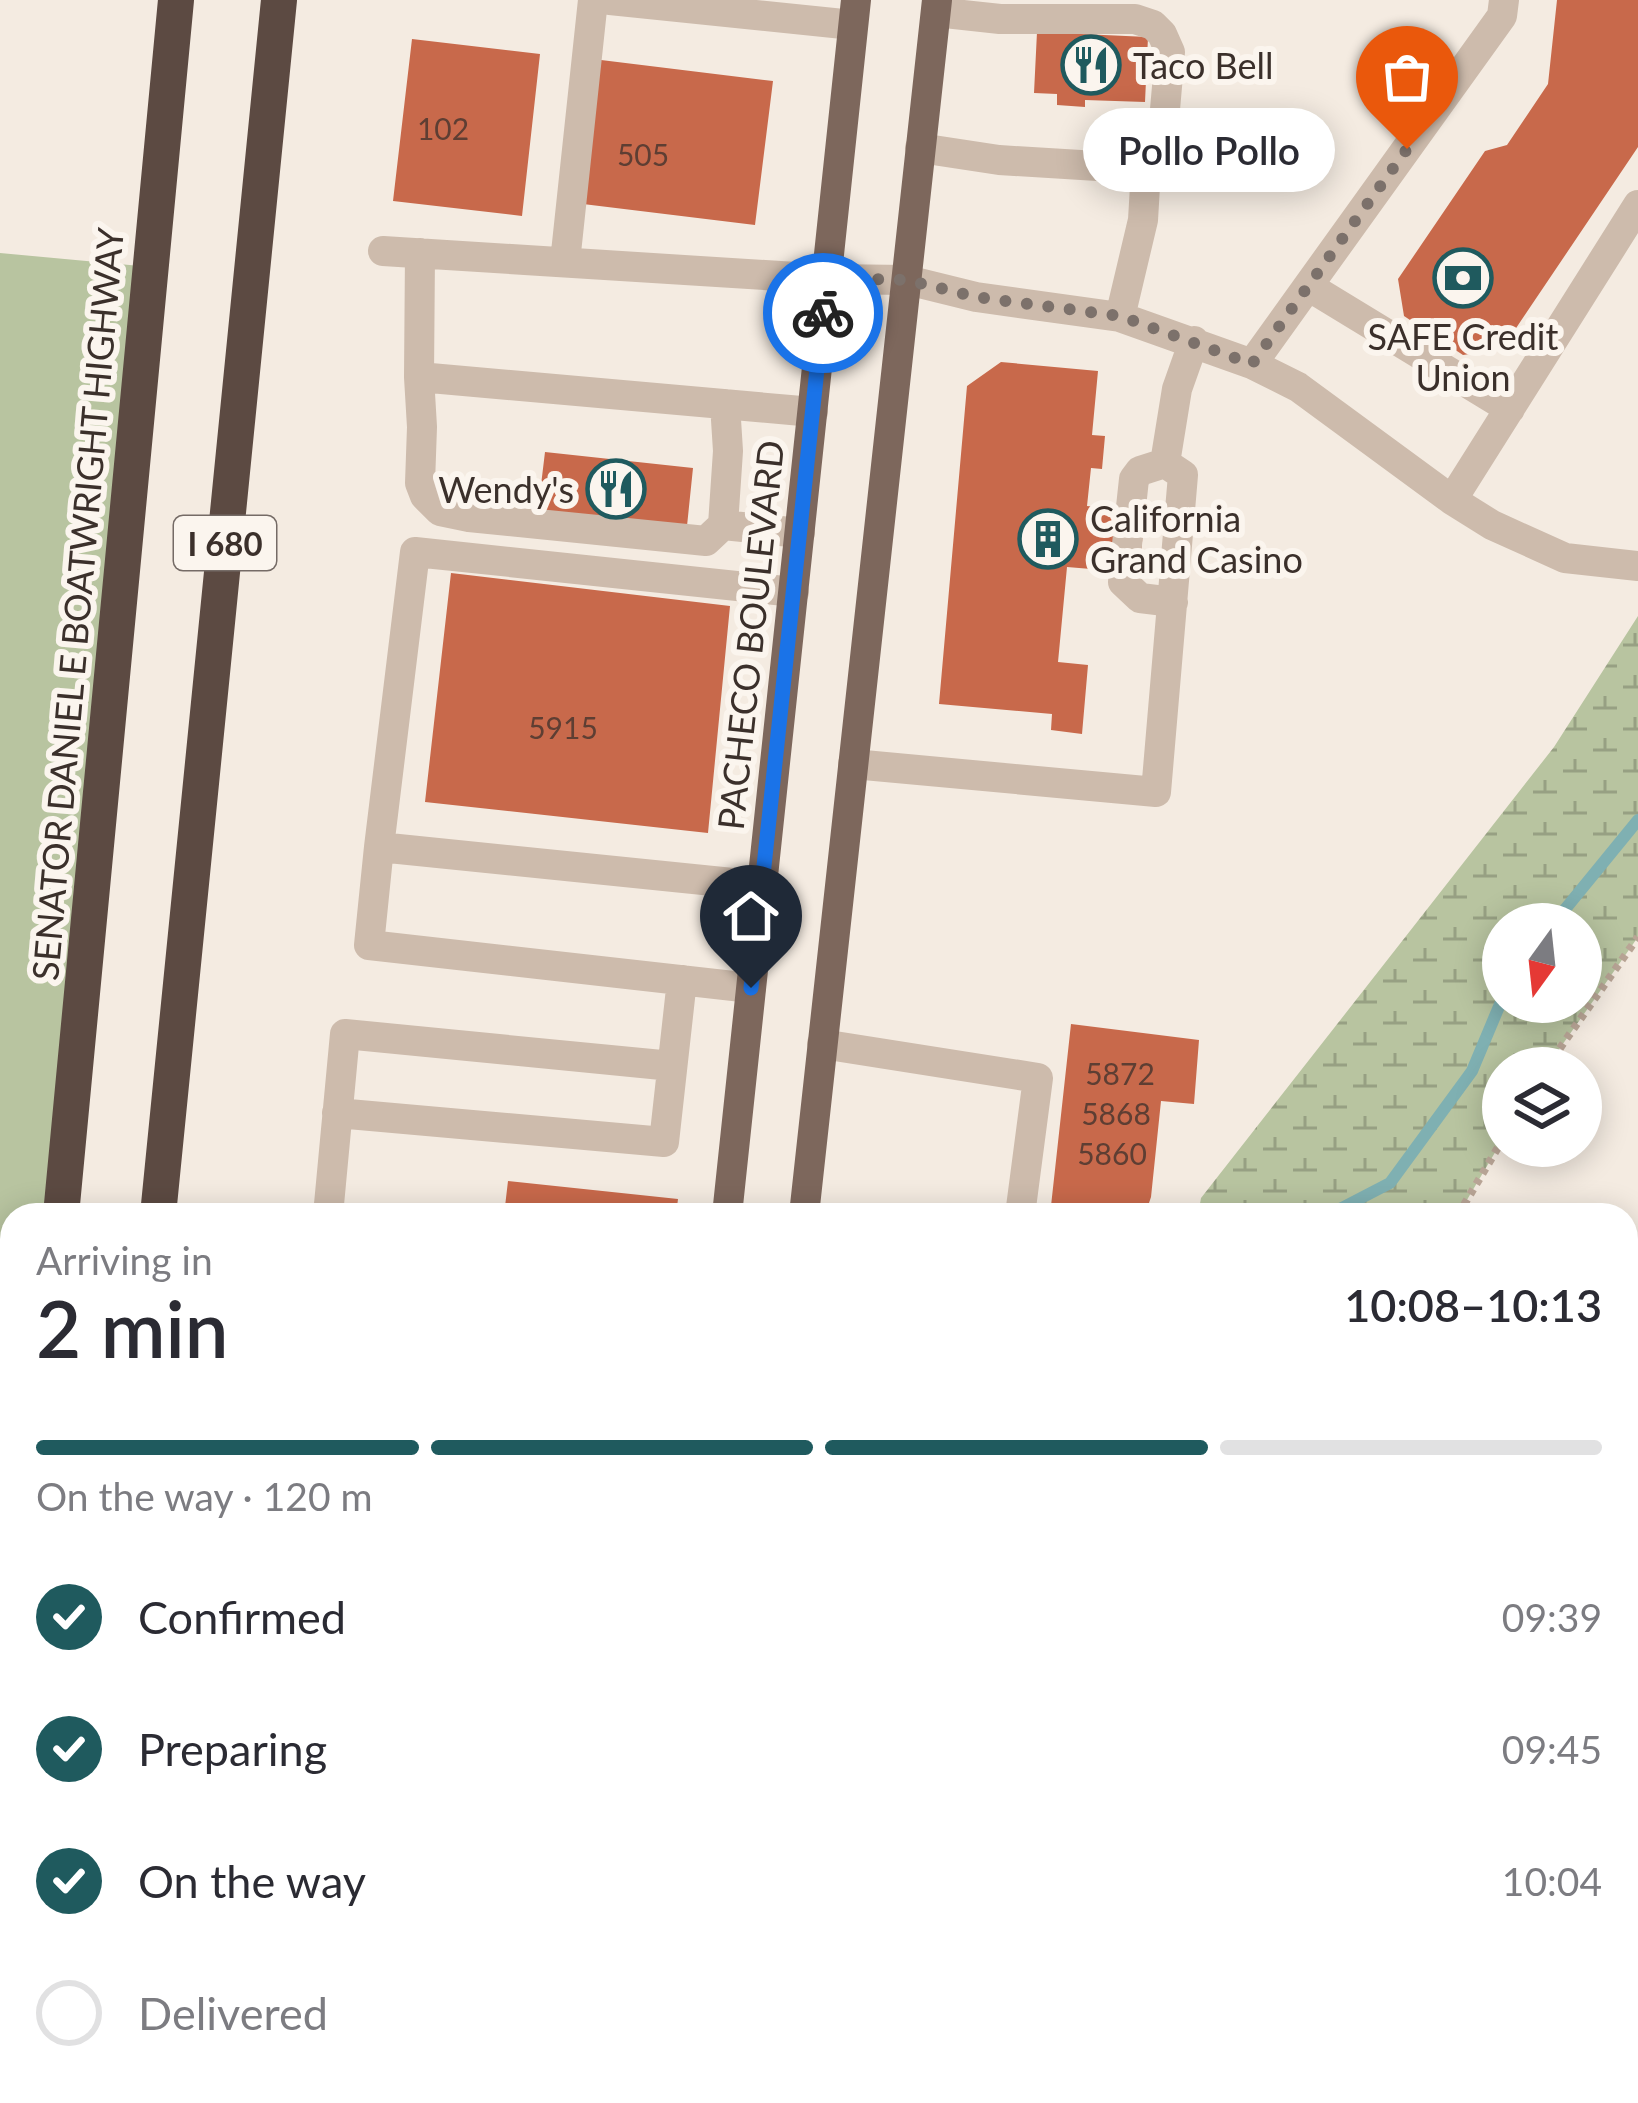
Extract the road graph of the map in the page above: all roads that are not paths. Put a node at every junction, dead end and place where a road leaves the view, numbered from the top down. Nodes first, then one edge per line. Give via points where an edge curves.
1 (176, 0) edge
2 (279, 0) edge
3 (593, 0) edge
4 (610, 0) edge
5 (1504, 0) edge
6 (669, 3) edge
7 (937, 6) edge
8 (855, 12) edge
9 (920, 148) junction
10 (1146, 169) junction
11 (1638, 206) edge
12 (382, 250) dead end
13 (420, 253) junction
14 (565, 262) junction
15 (827, 278) junction
16 (907, 280) junction
17 (1308, 286) junction
18 (1120, 316) junction
19 (1194, 341) junction
20 (1252, 364) junction
21 (419, 377) junction
22 (725, 404) junction
23 (1510, 409) junction
24 (813, 412) junction
25 (1165, 463) junction
26 (1451, 500) junction
27 (723, 525) junction
28 (800, 533) junction
29 (1638, 566) edge
30 (794, 592) junction
31 (1173, 602) junction
32 (853, 764) junction
33 (380, 848) junction
34 (762, 886) junction
35 (682, 980) junction
36 (751, 988) junction
37 (822, 1044) junction
38 (672, 1066) junction
39 (338, 1114) junction
40 (62, 1203) edge
41 (159, 1203) edge
42 (329, 1203) edge
43 (728, 1203) edge
44 (805, 1203) edge
45 (1022, 1203) edge

1 - 40 highway, SENATOR DANIEL E BOATWRIGHT HIGHWAY / I 680
2 - 41 highway, I 680
3 - 14 street
4 - 6 street
5 - 17 street via 1502,16
6 - 8 street
7 - 9 main road
7 - 10 street via 1000,20 1153,25 1170,52 1162,144
8 - 15 main road, PACHECO BOULEVARD
9 - 10 street
9 - 16 main road
10 - 18 street
11 - 23 street
12 - 13 street
13 - 14 street
13 - 21 street
14 - 15 street
15 - 16 street
15 - 24 main road, PACHECO BOULEVARD
16 - 18 street
16 - 32 main road
17 - 20 street
17 - 23 street
18 - 19 street
19 - 20 street
19 - 25 street
20 - 26 street via 1298,387
21 - 22 street
21 - 27 street via 420,483 440,511 706,541
22 - 24 street
22 - 27 street
23 - 26 street
24 - 28 main road, PACHECO BOULEVARD
25 - 31 street via 1183,475
25 - 31 street via 1134,479 1124,582 1140,598
26 - 29 street via 1565,558
27 - 28 street
28 - 30 main road, PACHECO BOULEVARD
30 - 33 street via 415,552
30 - 34 main road, PACHECO BOULEVARD
31 - 32 street via 1156,792
32 - 37 main road
33 - 34 street
33 - 35 street via 369,945
34 - 36 main road, PACHECO BOULEVARD
35 - 36 street
35 - 38 street
36 - 43 main road, PACHECO BOULEVARD
37 - 44 main road
37 - 45 street via 1038,1078
38 - 39 street via 664,1142
38 - 39 street via 345,1034
39 - 42 street

